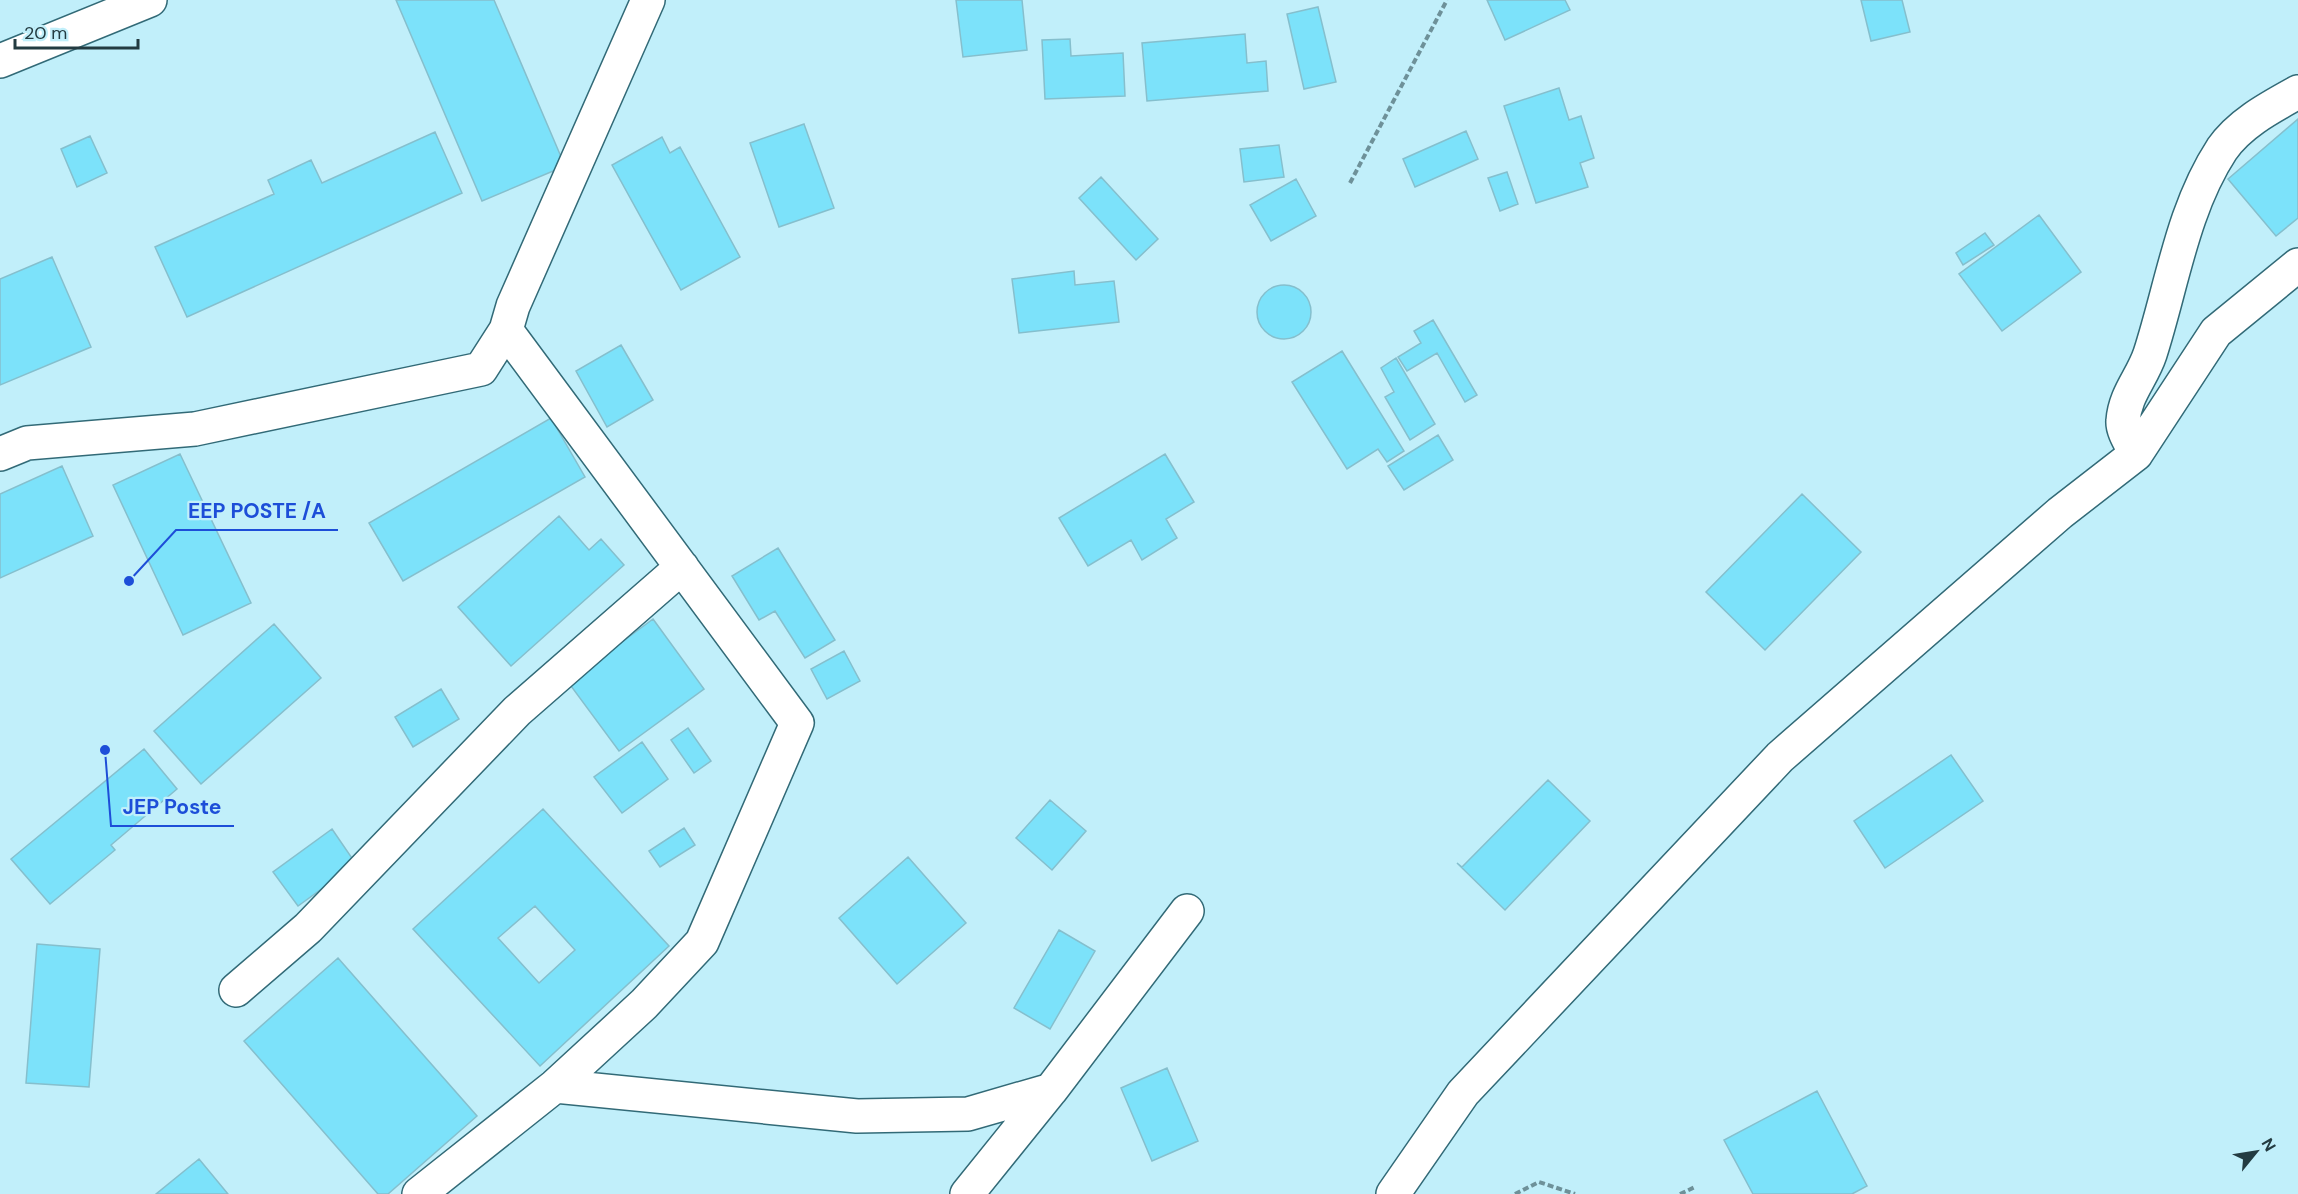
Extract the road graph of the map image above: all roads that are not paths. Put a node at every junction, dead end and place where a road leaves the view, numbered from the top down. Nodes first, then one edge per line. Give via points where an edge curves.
1 (150, 0) edge
2 (648, 0) edge
3 (0, 61) edge
4 (2298, 92) edge
5 (2298, 266) edge
6 (506, 330) junction
7 (0, 454) edge
8 (2136, 454) junction
9 (682, 567) junction
10 (1187, 911) dead end
11 (237, 990) dead end
12 (555, 1086) junction
13 (1051, 1090) junction
14 (419, 1194) edge
15 (967, 1194) edge
16 (1394, 1194) edge

1 - 3 street
2 - 6 street via 513,306
4 - 8 street via 2234,133 2221,150 2200,194 2186,227 2149,357 2126,400 2122,424
5 - 8 street via 2216,332
6 - 7 street via 481,369 195,429 27,443
6 - 9 street
8 - 16 street via 2060,513 1780,757 1463,1093
9 - 11 street via 516,711 308,928
9 - 12 street via 797,723 702,942 644,1004
10 - 13 street
12 - 13 street via 857,1116 968,1114
12 - 14 street
13 - 15 street

